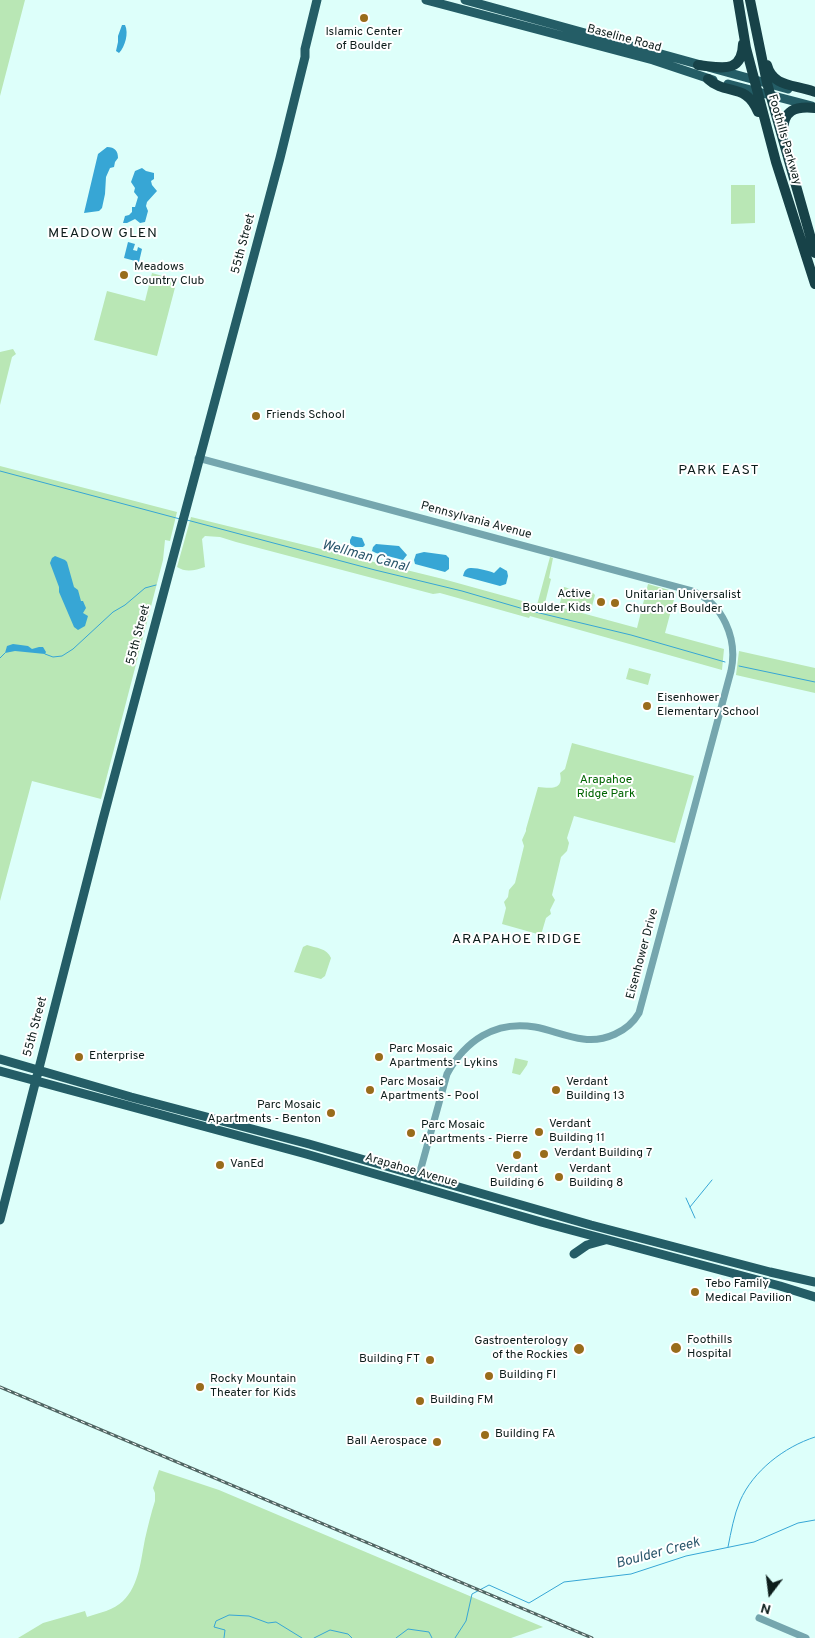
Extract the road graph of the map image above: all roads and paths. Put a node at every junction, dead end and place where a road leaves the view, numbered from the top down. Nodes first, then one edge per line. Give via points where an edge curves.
1 (317, 0) edge
2 (323, 0) edge
3 (426, 0) edge
4 (465, 0) edge
5 (738, 0) edge
6 (750, 0) edge
7 (754, 22) junction
8 (743, 33) junction
9 (305, 57) junction
10 (698, 65) junction
11 (708, 79) junction
12 (755, 80) junction
13 (767, 83) junction
14 (758, 92) junction
15 (815, 92) edge
16 (770, 95) junction
17 (815, 95) edge
18 (815, 108) edge
19 (785, 148) junction
20 (776, 162) junction
21 (815, 253) edge
22 (815, 284) edge
23 (198, 458) junction
24 (729, 632) joint
25 (0, 1059) edge
26 (0, 1070) edge
27 (37, 1070) junction
28 (35, 1081) junction
29 (419, 1176) junction
30 (416, 1186) junction
31 (0, 1220) edge
32 (607, 1240) junction
33 (574, 1254) dead end
34 (815, 1282) edge
35 (815, 1297) edge
36 (759, 1618) dead end
37 (806, 1638) edge

1 - 9 main road, 55th Street
2 - 9 main road, 55th Street via 310,50
3 - 11 main road, Baseline Road via 659,61
4 - 10 main road, Baseline Road
5 - 8 highway, Foothills Parkway
6 - 7 highway, Foothills Parkway
7 - 13 highway, Foothills Parkway
7 - 15 highway via 771,76
8 - 10 highway via 742,54 734,65 725,68
8 - 12 highway, Foothills Parkway
9 - 23 main road, 55th Street
10 - 12 main road, Baseline Road
11 - 14 main road, Baseline Road
11 - 20 highway via 744,93 753,101
12 - 13 main road, Baseline Road
12 - 14 highway, Foothills Parkway
13 - 16 highway, Foothills Parkway
13 - 17 main road, Baseline Road
14 - 16 main road, Baseline Road
14 - 20 highway, Foothills Parkway
16 - 18 main road, Baseline Road
16 - 19 highway, Foothills Parkway
18 - 19 highway via 794,109 787,114 783,124
19 - 21 highway, Foothills Parkway
20 - 22 highway, Foothills Parkway
23 - 24 street, Pennsylvania Avenue via 692,591 713,604
23 - 27 main road, 55th Street
24 - 29 street, Eisenhower Drive via 733,656 729,677 639,1014 624,1030 601,1038 582,1039 515,1026 491,1032 469,1045 447,1074
25 - 27 main road, Arapahoe Avenue
26 - 28 main road, Arapahoe Avenue
27 - 28 main road, 55th Street
27 - 29 main road, Arapahoe Avenue
28 - 30 main road, Arapahoe Avenue
28 - 31 main road, 55th Street
29 - 30 street, Eisenhower Drive
29 - 34 main road, Arapahoe Avenue via 599,1227
30 - 32 main road, Arapahoe Avenue
32 - 33 main road via 588,1245
32 - 35 main road, Arapahoe Avenue
36 - 37 street

